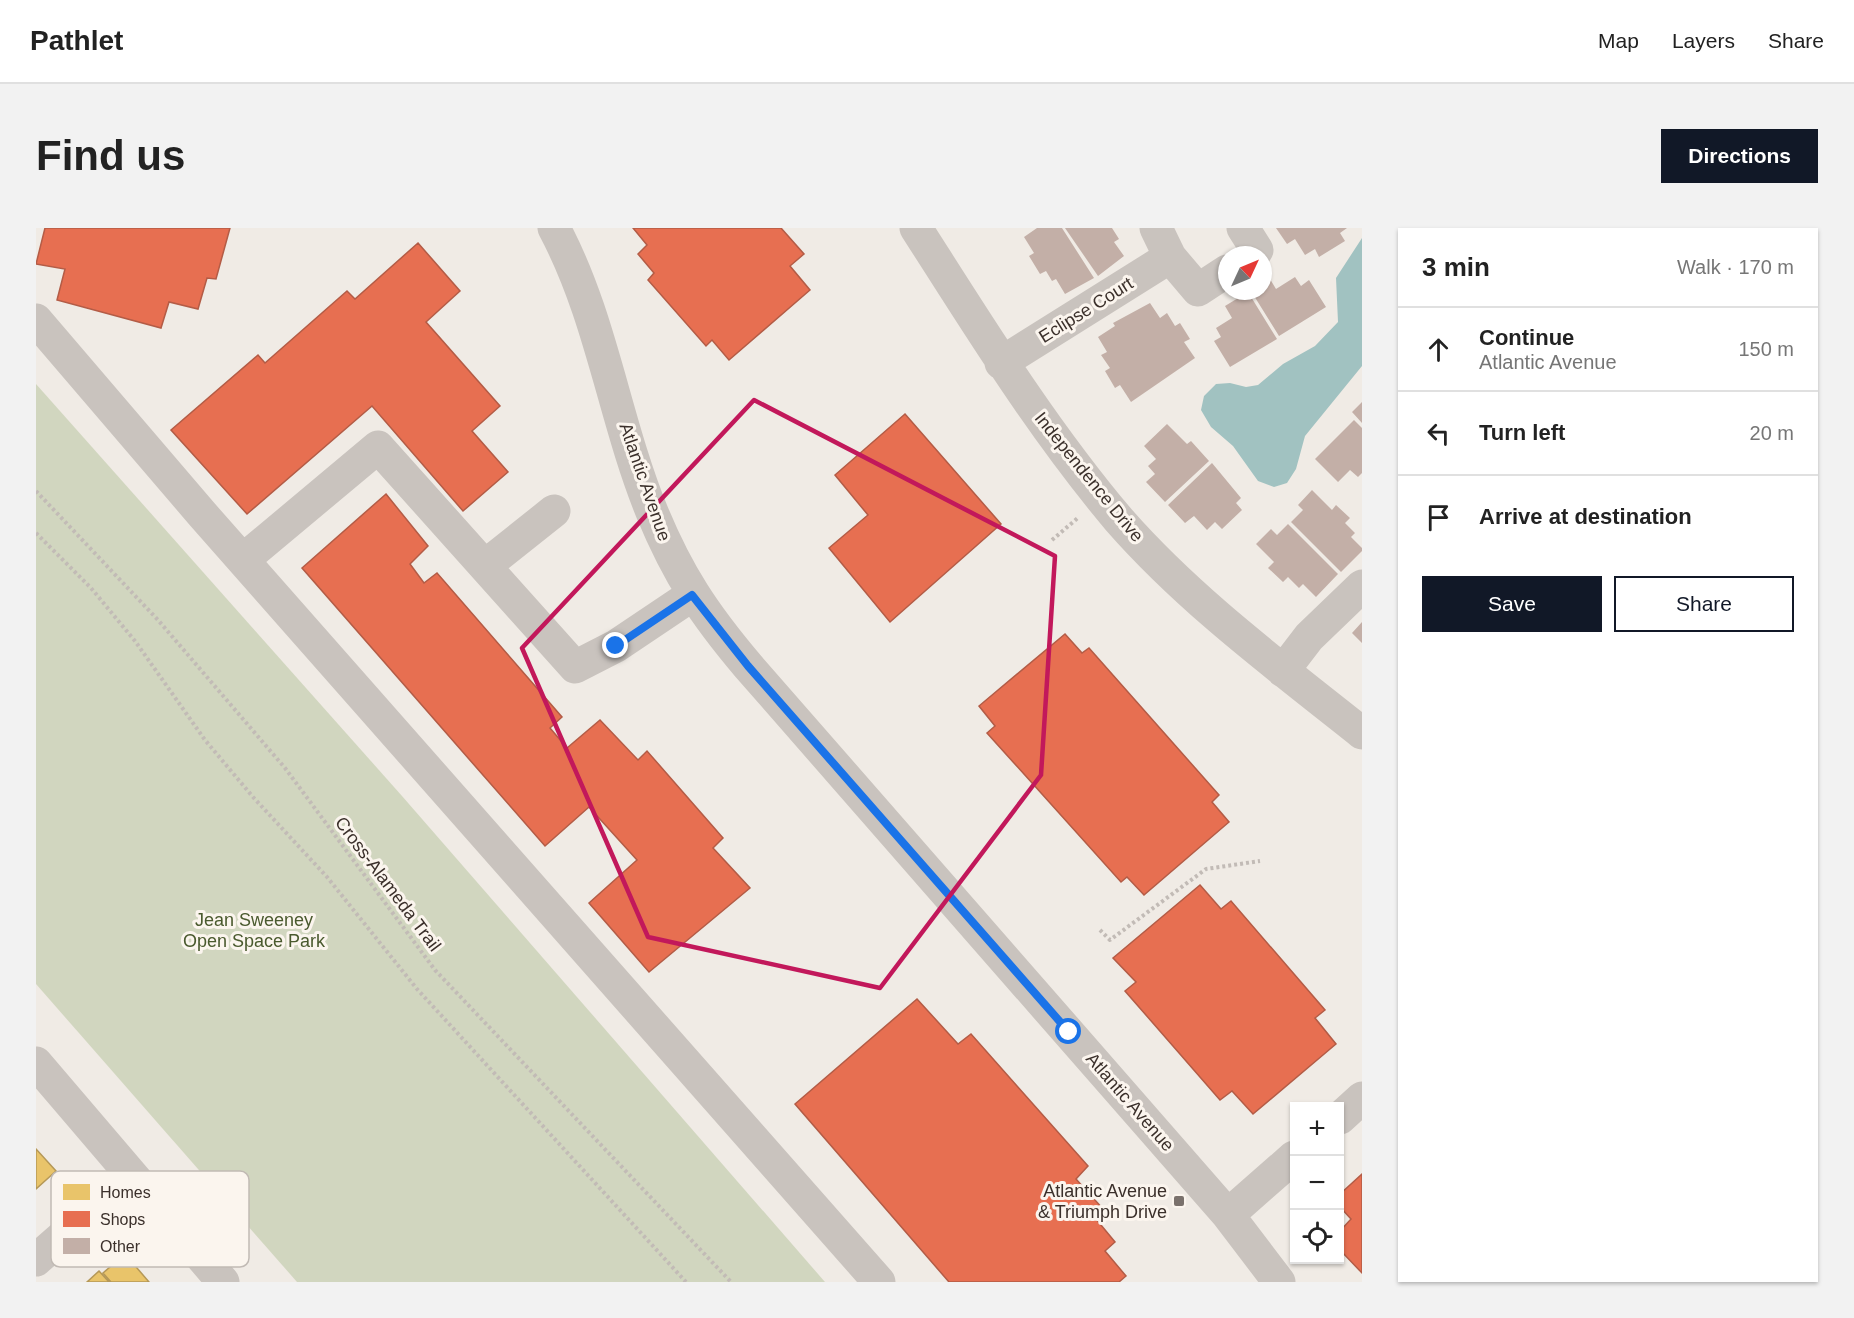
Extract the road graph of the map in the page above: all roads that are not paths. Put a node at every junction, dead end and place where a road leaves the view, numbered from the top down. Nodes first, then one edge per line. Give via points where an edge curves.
1 (554, 228) edge
2 (916, 228) edge
3 (1156, 228) edge
4 (1243, 228) edge
5 (1254, 246) edge
6 (1170, 257) junction
7 (1218, 277) edge
8 (36, 320) edge
9 (1001, 363) junction
10 (554, 511) dead end
11 (243, 560) junction
12 (485, 566) junction
13 (1362, 586) edge
14 (692, 595) junction
15 (1283, 672) junction
16 (1362, 733) edge
17 (36, 1063) edge
18 (1362, 1098) edge
19 (1344, 1114) edge
20 (1290, 1161) edge
21 (128, 1171) edge
22 (1228, 1215) junction
23 (51, 1247) edge
24 (36, 1260) edge
25 (211, 1267) edge
26 (224, 1282) edge
27 (879, 1282) edge
28 (1279, 1282) edge

1 - 14 street, Atlantic Avenue via 582,289 652,510
2 - 9 street, Independence Drive
3 - 6 street
4 - 5 street
6 - 7 street via 1198,290
6 - 9 street, Eclipse Court
8 - 11 street
9 - 15 street, Independence Drive via 1101,497 1187,589
10 - 12 street
11 - 12 street via 378,447
11 - 27 street
12 - 14 street via 575,667 616,646
13 - 15 street via 1309,637
14 - 22 street, Atlantic Avenue via 748,666
15 - 16 street, Independence Drive
17 - 21 street
18 - 19 street
20 - 22 street
22 - 28 street, Atlantic Avenue
23 - 24 street
25 - 26 street

